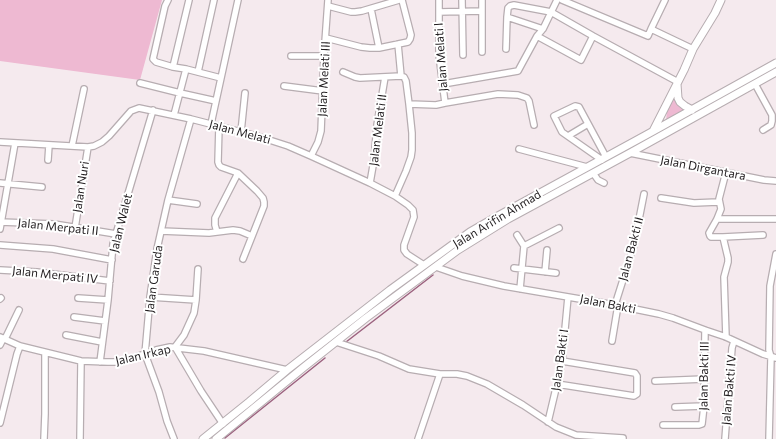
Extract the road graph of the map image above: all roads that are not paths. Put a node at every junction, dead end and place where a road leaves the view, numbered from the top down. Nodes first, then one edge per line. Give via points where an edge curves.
1 (168, 0) edge
2 (189, 0) edge
3 (214, 0) edge
4 (238, 0) edge
5 (399, 0) edge
6 (402, 0) edge
7 (439, 0) edge
8 (462, 0) edge
9 (482, 0) edge
10 (557, 0) edge
11 (562, 0) edge
12 (665, 0) edge
13 (721, 0) edge
14 (328, 3) edge
15 (371, 9) junction
16 (482, 11) junction
17 (439, 12) junction
18 (463, 12) junction
19 (551, 12) junction
20 (507, 17) junction
21 (543, 29) junction
22 (651, 29) junction
23 (537, 36) junction
24 (593, 36) junction
25 (326, 38) junction
26 (398, 44) junction
27 (380, 48) junction
28 (506, 49) dead end
29 (693, 49) junction
30 (482, 52) dead end
31 (463, 55) dead end
32 (291, 56) dead end
33 (324, 56) junction
34 (776, 63) edge
35 (173, 67) junction
36 (186, 69) junction
37 (198, 72) junction
38 (343, 72) dead end
39 (776, 72) edge
40 (401, 76) junction
41 (385, 77) junction
42 (221, 78) junction
43 (140, 83) dead end
44 (678, 83) junction
45 (443, 84) junction
46 (755, 84) junction
47 (284, 86) dead end
48 (84, 89) dead end
49 (323, 91) junction
50 (180, 93) junction
51 (246, 93) dead end
52 (216, 101) junction
53 (409, 104) junction
54 (445, 104) junction
55 (153, 110) junction
56 (692, 110) junction
57 (174, 115) junction
58 (191, 119) junction
59 (211, 124) junction
60 (588, 124) junction
61 (534, 125) dead end
62 (219, 126) junction
63 (764, 130) dead end
64 (241, 132) junction
65 (653, 132) junction
66 (568, 136) junction
67 (0, 142) edge
68 (15, 143) junction
69 (49, 145) junction
70 (72, 146) junction
71 (88, 146) junction
72 (518, 149) dead end
73 (630, 153) junction
74 (311, 156) junction
75 (604, 158) junction
76 (48, 160) dead end
77 (588, 167) junction
78 (726, 172) junction
79 (238, 173) junction
80 (593, 173) junction
81 (776, 181) edge
82 (370, 183) junction
83 (0, 184) edge
84 (8, 184) junction
85 (604, 184) dead end
86 (42, 187) dead end
87 (545, 190) junction
88 (644, 194) dead end
89 (395, 196) junction
90 (550, 197) junction
91 (661, 198) dead end
92 (168, 200) junction
93 (719, 200) junction
94 (197, 204) dead end
95 (717, 219) junction
96 (776, 219) edge
97 (1, 222) edge
98 (75, 228) junction
99 (558, 228) dead end
100 (0, 229) edge
101 (161, 231) junction
102 (218, 232) junction
103 (116, 234) junction
104 (517, 235) dead end
105 (763, 235) dead end
106 (252, 236) junction
107 (723, 237) junction
108 (0, 245) edge
109 (524, 246) junction
110 (547, 250) dead end
111 (776, 254) edge
112 (243, 259) dead end
113 (112, 260) junction
114 (424, 265) junction
115 (436, 266) junction
116 (514, 268) dead end
117 (198, 269) dead end
118 (523, 269) junction
119 (0, 270) edge
120 (545, 272) junction
121 (556, 273) dead end
122 (110, 281) junction
123 (520, 289) junction
124 (150, 297) junction
125 (568, 297) junction
126 (78, 298) dead end
127 (108, 300) junction
128 (196, 300) junction
129 (616, 305) junction
130 (19, 310) dead end
131 (74, 317) dead end
132 (105, 321) junction
133 (706, 330) junction
134 (66, 335) dead end
135 (726, 337) junction
136 (3, 338) edge
137 (612, 341) dead end
138 (734, 341) junction
139 (102, 342) junction
140 (336, 342) junction
141 (0, 345) edge
142 (20, 346) junction
143 (175, 347) junction
144 (45, 353) junction
145 (146, 354) junction
146 (773, 357) edge
147 (81, 361) junction
148 (562, 361) junction
149 (100, 362) junction
150 (302, 364) junction
151 (287, 370) junction
152 (440, 374) junction
153 (704, 379) junction
154 (655, 381) dead end
155 (557, 384) junction
156 (704, 406) junction
157 (675, 407) dead end
158 (548, 422) junction
159 (0, 423) edge
160 (223, 424) junction
161 (663, 425) dead end
162 (576, 437) edge
163 (219, 438) edge
164 (623, 438) edge
165 (44, 439) edge
166 (80, 439) edge
167 (174, 439) edge
168 (203, 439) edge
169 (418, 439) edge
170 (725, 439) edge
171 (769, 439) edge

1 - 35 street via 153,59
2 - 35 street
3 - 37 street
4 - 42 street
5 - 15 street
6 - 26 street via 411,38 408,42
7 - 17 street, Jalan Melati I
8 - 18 street
9 - 16 street
10 - 19 street
11 - 22 street via 648,36
12 - 22 street
13 - 29 main road
14 - 15 street via 351,12
14 - 25 street, Jalan Melati III
15 - 27 street
16 - 18 street
16 - 30 street
17 - 18 street
17 - 45 street, Jalan Melati I via 439,55
18 - 31 street
19 - 20 street via 512,5 507,9
19 - 21 street
19 - 24 street
20 - 21 street
20 - 28 street
21 - 23 street
22 - 29 street
23 - 24 street via 581,60
23 - 45 street via 518,71
24 - 44 street
25 - 27 street via 361,47
25 - 33 street, Jalan Melati III
26 - 27 street
26 - 40 street
29 - 44 main road
32 - 33 street
33 - 49 street, Jalan Melati III
34 - 56 main road, Jalan Arifin Ahmad
35 - 36 street
36 - 37 street
36 - 50 street
37 - 42 street
38 - 41 street via 360,78
39 - 46 main road, Jalan Arifin Ahmad
40 - 41 street
40 - 53 street via 406,80
41 - 82 street, Jalan Melati II
42 - 52 street
43 - 50 street
44 - 56 main road via 680,102
44 - 65 main road
45 - 54 street, Jalan Melati I
46 - 63 street via 773,117 771,124
46 - 73 main road, Jalan Arifin Ahmad
47 - 49 street
48 - 70 street
49 - 74 street, Jalan Melati III via 320,138
50 - 52 street
50 - 57 street
51 - 64 street
52 - 59 street
53 - 54 street, Jalan Melati I
53 - 89 street via 411,157
54 - 61 street via 498,94 518,95 529,101
55 - 57 street, Jalan Melati
55 - 71 street, Jalan Melati via 139,108 131,111 105,140
55 - 103 street, Jalan Walet
56 - 65 main road, Jalan Arifin Ahmad
57 - 58 street, Jalan Melati
58 - 59 street, Jalan Melati
58 - 92 street, Jalan Garuda
59 - 62 street, Jalan Melati
60 - 66 street
60 - 66 street via 579,107 575,106 554,116 562,132
60 - 75 street
62 - 64 street, Jalan Melati
62 - 79 street via 218,164
64 - 74 street, Jalan Melati via 275,141
65 - 75 main road, Jalan Arifin Ahmad
66 - 75 street
67 - 68 street, Jalan Melati
68 - 69 street, Jalan Melati
68 - 84 street
69 - 70 street, Jalan Melati
69 - 76 street
70 - 71 street, Jalan Melati
71 - 98 street, Jalan Nuri
72 - 77 street
73 - 78 street, Jalan Dirgantara
73 - 80 main road, Jalan Arifin Ahmad
74 - 82 street, Jalan Melati
75 - 77 main road, Jalan Arifin Ahmad
77 - 87 main road, Jalan Arifin Ahmad
78 - 81 street, Jalan Dirgantara
78 - 93 street
79 - 102 street via 215,218
79 - 106 street via 257,191 264,202
80 - 85 street
80 - 90 main road, Jalan Arifin Ahmad
82 - 89 street, Jalan Melati
83 - 84 street
84 - 86 street
84 - 97 street
87 - 90 main road
87 - 114 main road, Jalan Arifin Ahmad via 470,232
88 - 129 street, Jalan Bakti II via 634,245
89 - 114 street, Jalan Melati via 412,208 414,214 404,250
90 - 115 main road, Jalan Arifin Ahmad via 474,239
91 - 93 street via 694,203
92 - 94 street
92 - 101 street, Jalan Garuda
93 - 95 street via 721,209
95 - 96 street
95 - 107 street via 709,235
97 - 98 street, Jalan Merpati II via 54,224
97 - 100 street
98 - 103 street, Jalan Merpati II
99 - 109 street
101 - 102 street
101 - 124 street, Jalan Garuda
102 - 106 street via 233,230
103 - 113 street, Jalan Walet
104 - 109 street
105 - 107 street
106 - 112 street
107 - 135 street via 728,262 724,277
108 - 113 street via 54,249
109 - 118 street
110 - 120 street
111 - 146 street via 770,286 769,350
113 - 122 street, Jalan Walet
114 - 150 main road, Jalan Arifin Ahmad
115 - 123 street, Jalan Bakti via 462,276
115 - 140 main road, Jalan Arifin Ahmad
116 - 118 street
117 - 128 street
118 - 120 street
118 - 123 street
119 - 122 street, Jalan Merpati IV
120 - 121 street
122 - 127 street, Jalan Walet
123 - 125 street, Jalan Bakti
124 - 128 street
124 - 145 street, Jalan Garuda
125 - 129 street, Jalan Bakti
125 - 148 street, Jalan Bakti I
126 - 127 street
127 - 132 street, Jalan Walet
128 - 143 street via 189,326
129 - 133 street, Jalan Bakti via 673,318
129 - 137 street, Jalan Bakti II
130 - 136 street
131 - 132 street
132 - 139 street, Jalan Walet
133 - 135 street, Jalan Bakti
133 - 153 street, Jalan Bakti III
134 - 139 street
135 - 138 street, Jalan Bakti
136 - 141 street
136 - 142 street, Jalan Irkap
138 - 146 street, Jalan Bakti
138 - 170 street, Jalan Bakti IV
139 - 149 street, Jalan Walet
140 - 150 main road, Jalan Arifin Ahmad
140 - 152 street via 410,369
142 - 144 street, Jalan Irkap
142 - 159 street
143 - 145 street, Jalan Irkap
143 - 151 street, Jalan Irkap
143 - 160 street
144 - 147 street, Jalan Irkap
144 - 165 street
145 - 149 street, Jalan Irkap via 120,362
145 - 167 street, Jalan Garuda
146 - 171 street
147 - 149 street, Jalan Irkap
147 - 166 street
148 - 155 street, Jalan Bakti I
148 - 155 street via 635,373 638,378 637,394 634,396
150 - 151 main road, Jalan Arifin Ahmad
150 - 163 main road, Jalan Arifin Ahmad
151 - 160 main road, Jalan Arifin Ahmad
152 - 158 street via 467,376 487,384 523,404
152 - 169 street
153 - 154 street
153 - 156 street, Jalan Bakti III
155 - 158 street, Jalan Bakti I
156 - 157 street
156 - 161 street, Jalan Bakti III via 701,425
158 - 162 street
160 - 168 main road, Jalan Arifin Ahmad
162 - 164 street

